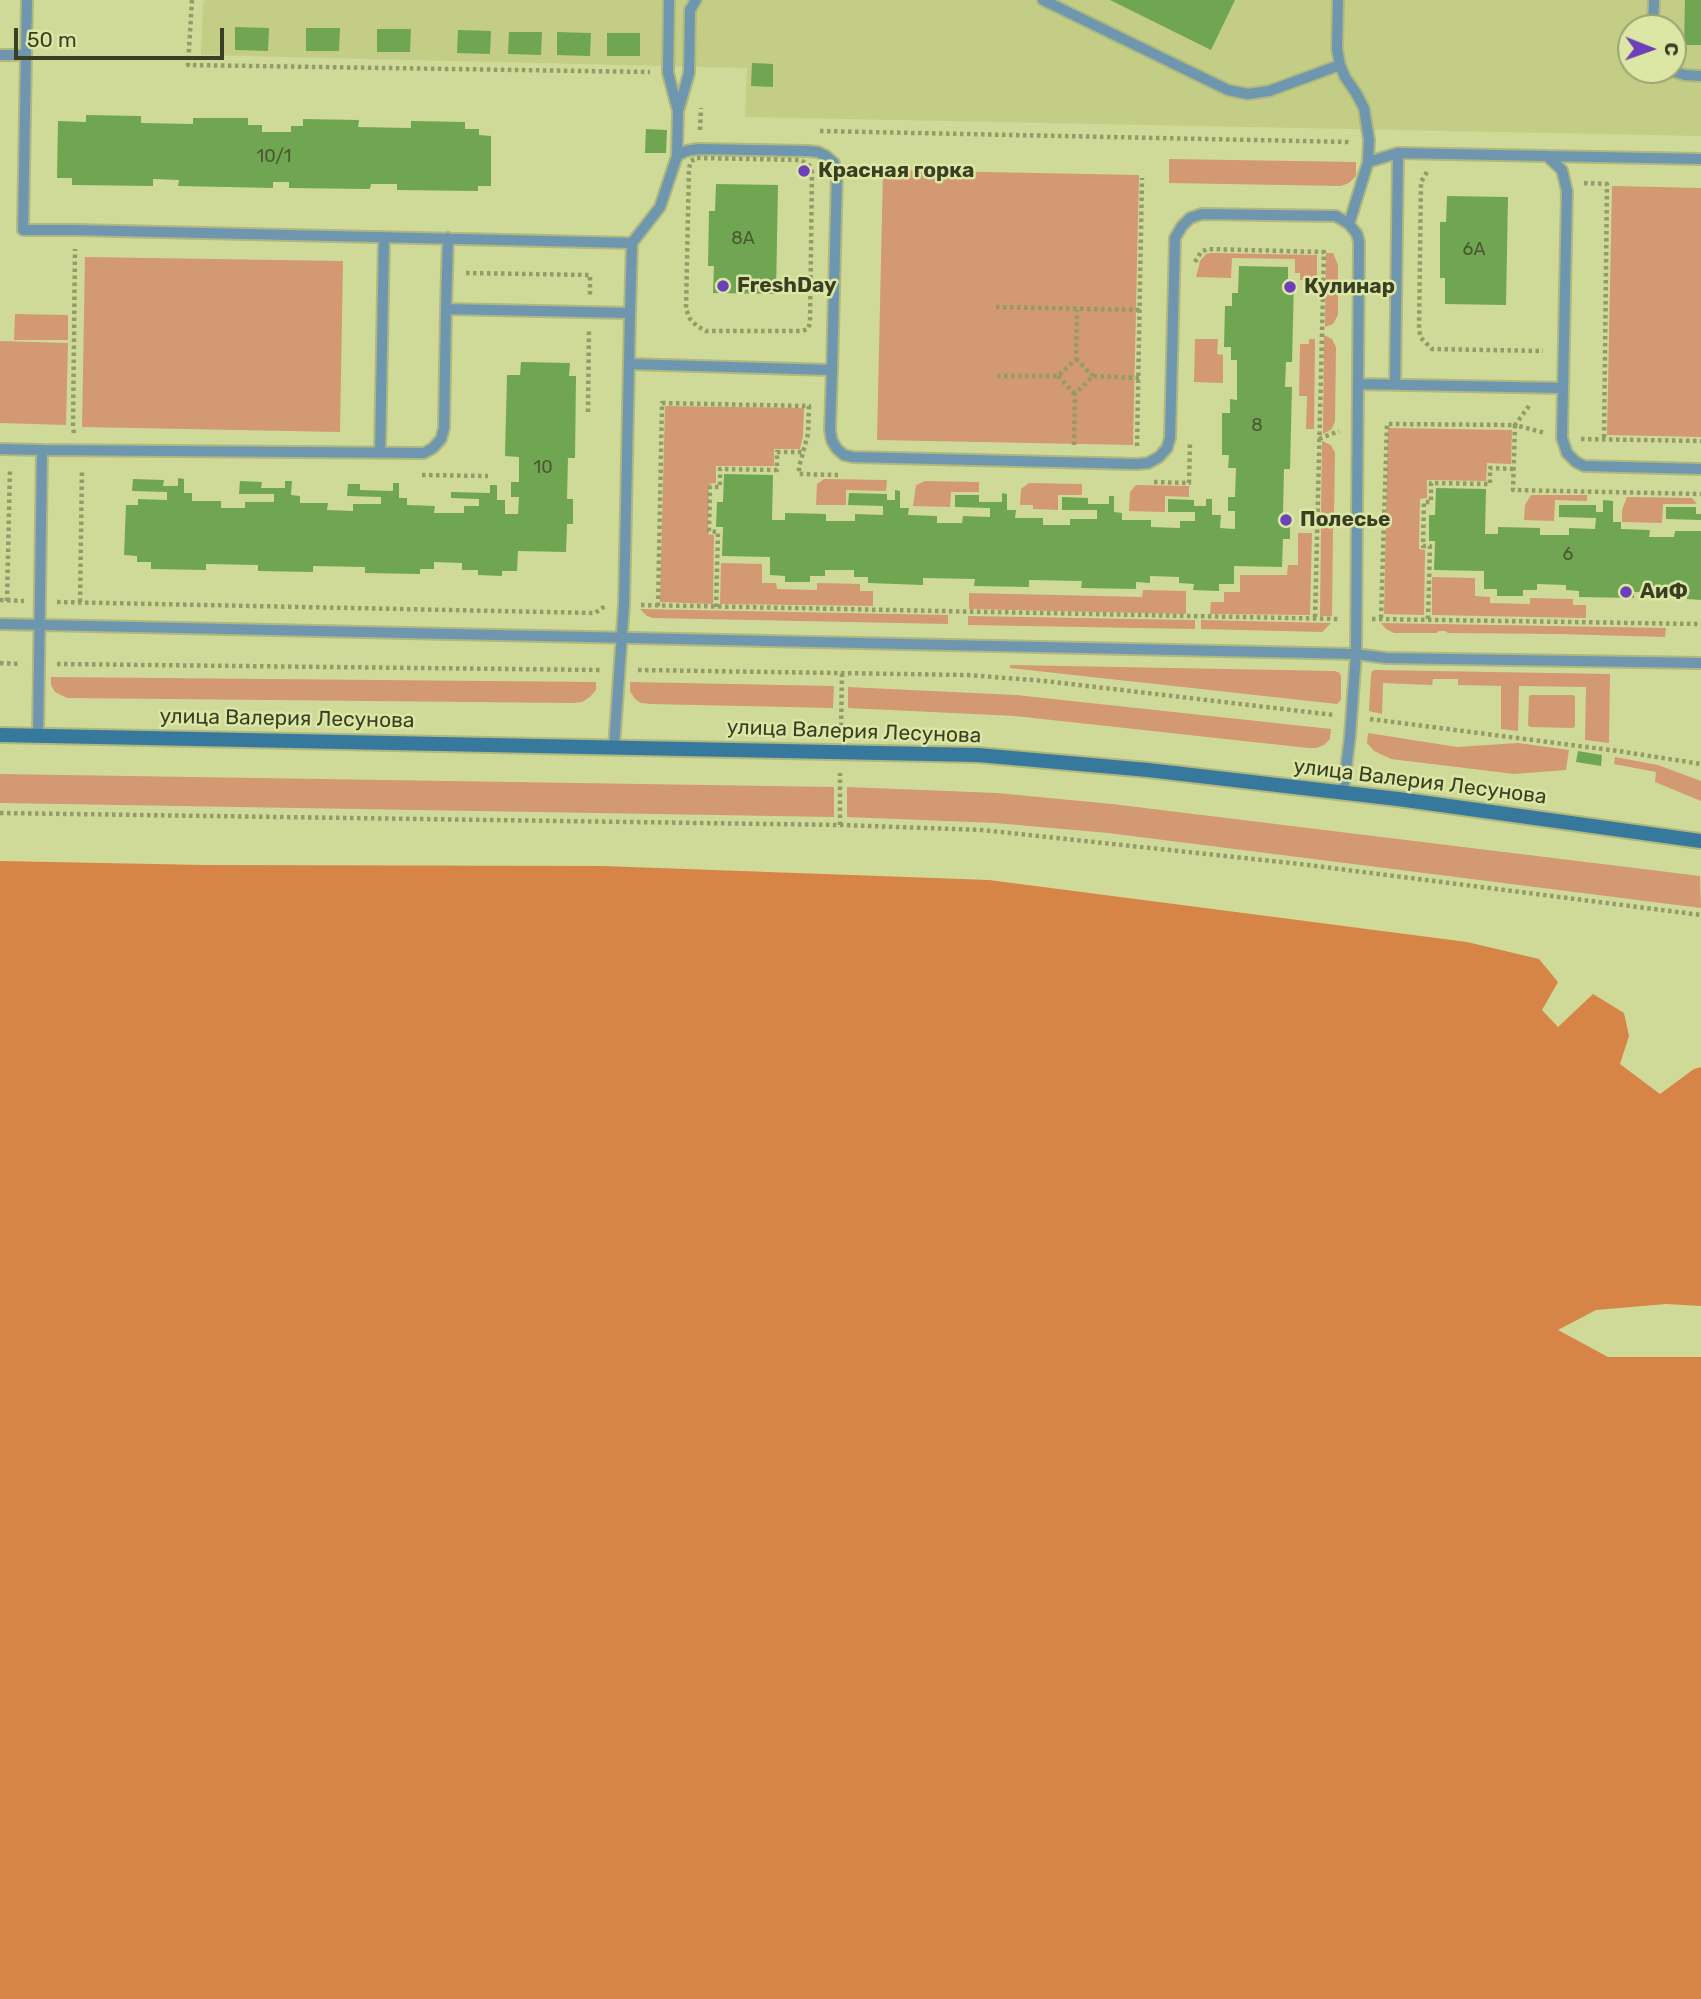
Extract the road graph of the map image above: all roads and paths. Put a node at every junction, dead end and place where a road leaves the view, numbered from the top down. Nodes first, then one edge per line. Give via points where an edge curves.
1 (27, 0) edge
2 (192, 0) edge
3 (669, 0) edge
4 (696, 0) edge
5 (1043, 0) edge
6 (1338, 0) edge
7 (0, 55) edge
8 (26, 55) junction
9 (1340, 65) junction
10 (668, 73) junction
11 (701, 101) dead end
12 (678, 111) junction
13 (700, 129) dead end
14 (812, 131) dead end
15 (1369, 141) junction
16 (1398, 153) junction
17 (677, 156) junction
18 (1547, 156) junction
19 (1701, 159) edge
20 (1368, 162) junction
21 (1434, 169) dead end
22 (1142, 178) dead end
23 (1565, 183) junction
24 (1349, 223) junction
25 (75, 230) junction
26 (384, 237) junction
27 (447, 238) junction
28 (632, 243) junction
29 (1193, 269) dead end
30 (996, 307) dead end
31 (446, 309) junction
32 (686, 309) joint
33 (1077, 310) junction
34 (1140, 310) junction
35 (630, 313) junction
36 (1076, 359) junction
37 (629, 364) junction
38 (832, 370) junction
39 (997, 376) dead end
40 (1058, 376) junction
41 (1093, 376) junction
42 (1139, 378) junction
43 (1358, 384) junction
44 (1395, 384) junction
45 (1542, 388) junction
46 (1563, 388) junction
47 (1075, 394) junction
48 (808, 406) junction
49 (1516, 425) junction
50 (1190, 429) dead end
51 (830, 430) junction
52 (1562, 438) junction
53 (1604, 439) junction
54 (1701, 441) edge
55 (1074, 448) dead end
56 (0, 449) edge
57 (1137, 449) dead end
58 (42, 450) junction
59 (79, 451) junction
60 (803, 452) junction
61 (380, 453) junction
62 (1514, 469) junction
63 (1701, 469) edge
64 (418, 474) dead end
65 (841, 475) dead end
66 (488, 476) dead end
67 (1147, 482) dead end
68 (1701, 494) edge
69 (0, 600) edge
70 (40, 601) junction
71 (80, 602) junction
72 (624, 605) junction
73 (658, 606) junction
74 (716, 607) junction
75 (1381, 618) junction
76 (1315, 619) junction
77 (1428, 619) junction
78 (1356, 620) junction
79 (0, 624) edge
80 (1701, 624) edge
81 (40, 625) junction
82 (622, 639) junction
83 (1356, 654) junction
84 (0, 663) edge
85 (1701, 663) edge
86 (39, 664) junction
87 (620, 670) junction
88 (1352, 717) junction
89 (0, 735) edge
90 (38, 736) junction
91 (614, 747) junction
92 (1701, 764) edge
93 (1343, 793) junction
94 (0, 813) edge
95 (1701, 841) edge
96 (1701, 915) edge

1 - 8 lane
2 - 10 path via 188,65
3 - 10 lane
4 - 12 lane via 690,10 689,73
5 - 9 lane via 1228,90 1269,92
6 - 9 lane via 1336,49
7 - 8 lane
8 - 25 lane via 23,230
9 - 15 lane via 1364,108
10 - 12 lane
11 - 13 path
12 - 17 lane
14 - 15 path
15 - 20 lane
16 - 18 lane
16 - 20 lane
16 - 44 lane
17 - 28 lane via 660,207
17 - 38 lane via 698,149 807,151 818,152 834,163
18 - 19 lane
18 - 23 lane via 1562,170
20 - 24 lane
21 - 45 path via 1427,171 1421,182 1421,338 1432,349 1543,351
22 - 34 path
23 - 46 lane
23 - 53 path via 1608,184
24 - 43 lane via 1359,242
24 - 51 lane via 1336,216 1202,214 1182,226 1175,238 1170,438 1167,448 1148,463 853,457 837,449
25 - 26 lane
25 - 59 path via 73,427
26 - 27 lane
26 - 61 lane
27 - 28 lane
27 - 31 lane
28 - 35 lane
29 - 76 path via 1196,258 1207,249 1324,252
30 - 33 path
31 - 35 lane
31 - 61 lane via 441,439 424,453
32 - 32 path via 690,319 706,331 808,329 812,172 808,164 800,160 691,161
33 - 34 path
33 - 36 path
34 - 42 path
35 - 37 lane
36 - 40 path
36 - 41 path
37 - 38 lane
37 - 72 lane
38 - 51 lane
39 - 40 path
40 - 47 path
41 - 42 path
41 - 47 path
42 - 57 path
43 - 44 lane
43 - 78 lane
44 - 45 lane
45 - 46 lane
45 - 49 path
46 - 52 lane
47 - 55 path
48 - 51 path
48 - 60 path
48 - 73 path via 662,403
49 - 52 path
49 - 62 path
49 - 75 path via 1387,424
50 - 67 path via 1189,483
52 - 53 path
52 - 63 lane via 1567,453 1584,466
53 - 54 path
56 - 58 lane
58 - 59 lane
58 - 70 lane
59 - 61 lane
59 - 71 path
60 - 65 path via 799,474
60 - 74 path via 777,452 777,470 720,469 720,487 710,487 709,531 718,532
62 - 68 path via 1513,491
62 - 77 path via 1490,468 1490,484 1431,483 1431,502 1424,502 1423,546 1430,546
64 - 66 path
69 - 70 path
70 - 71 path
70 - 81 lane
71 - 72 path via 595,613 606,604
72 - 73 path
72 - 82 lane
73 - 74 path
74 - 76 path
75 - 77 path
75 - 78 path
76 - 78 path
77 - 80 path
78 - 83 lane
79 - 81 lane
81 - 82 lane
81 - 86 lane
82 - 83 lane
82 - 87 lane
83 - 85 lane
83 - 88 lane
84 - 86 path
86 - 87 path
86 - 90 lane
87 - 88 path via 967,675
87 - 91 lane
88 - 92 path
88 - 93 lane
89 - 90 main road, улица Валерия Лесунова
90 - 91 main road, улица Валерия Лесунова
91 - 93 main road, улица Валерия Лесунова via 978,755
93 - 95 main road, улица Валерия Лесунова
94 - 96 path via 982,830 1300,864

